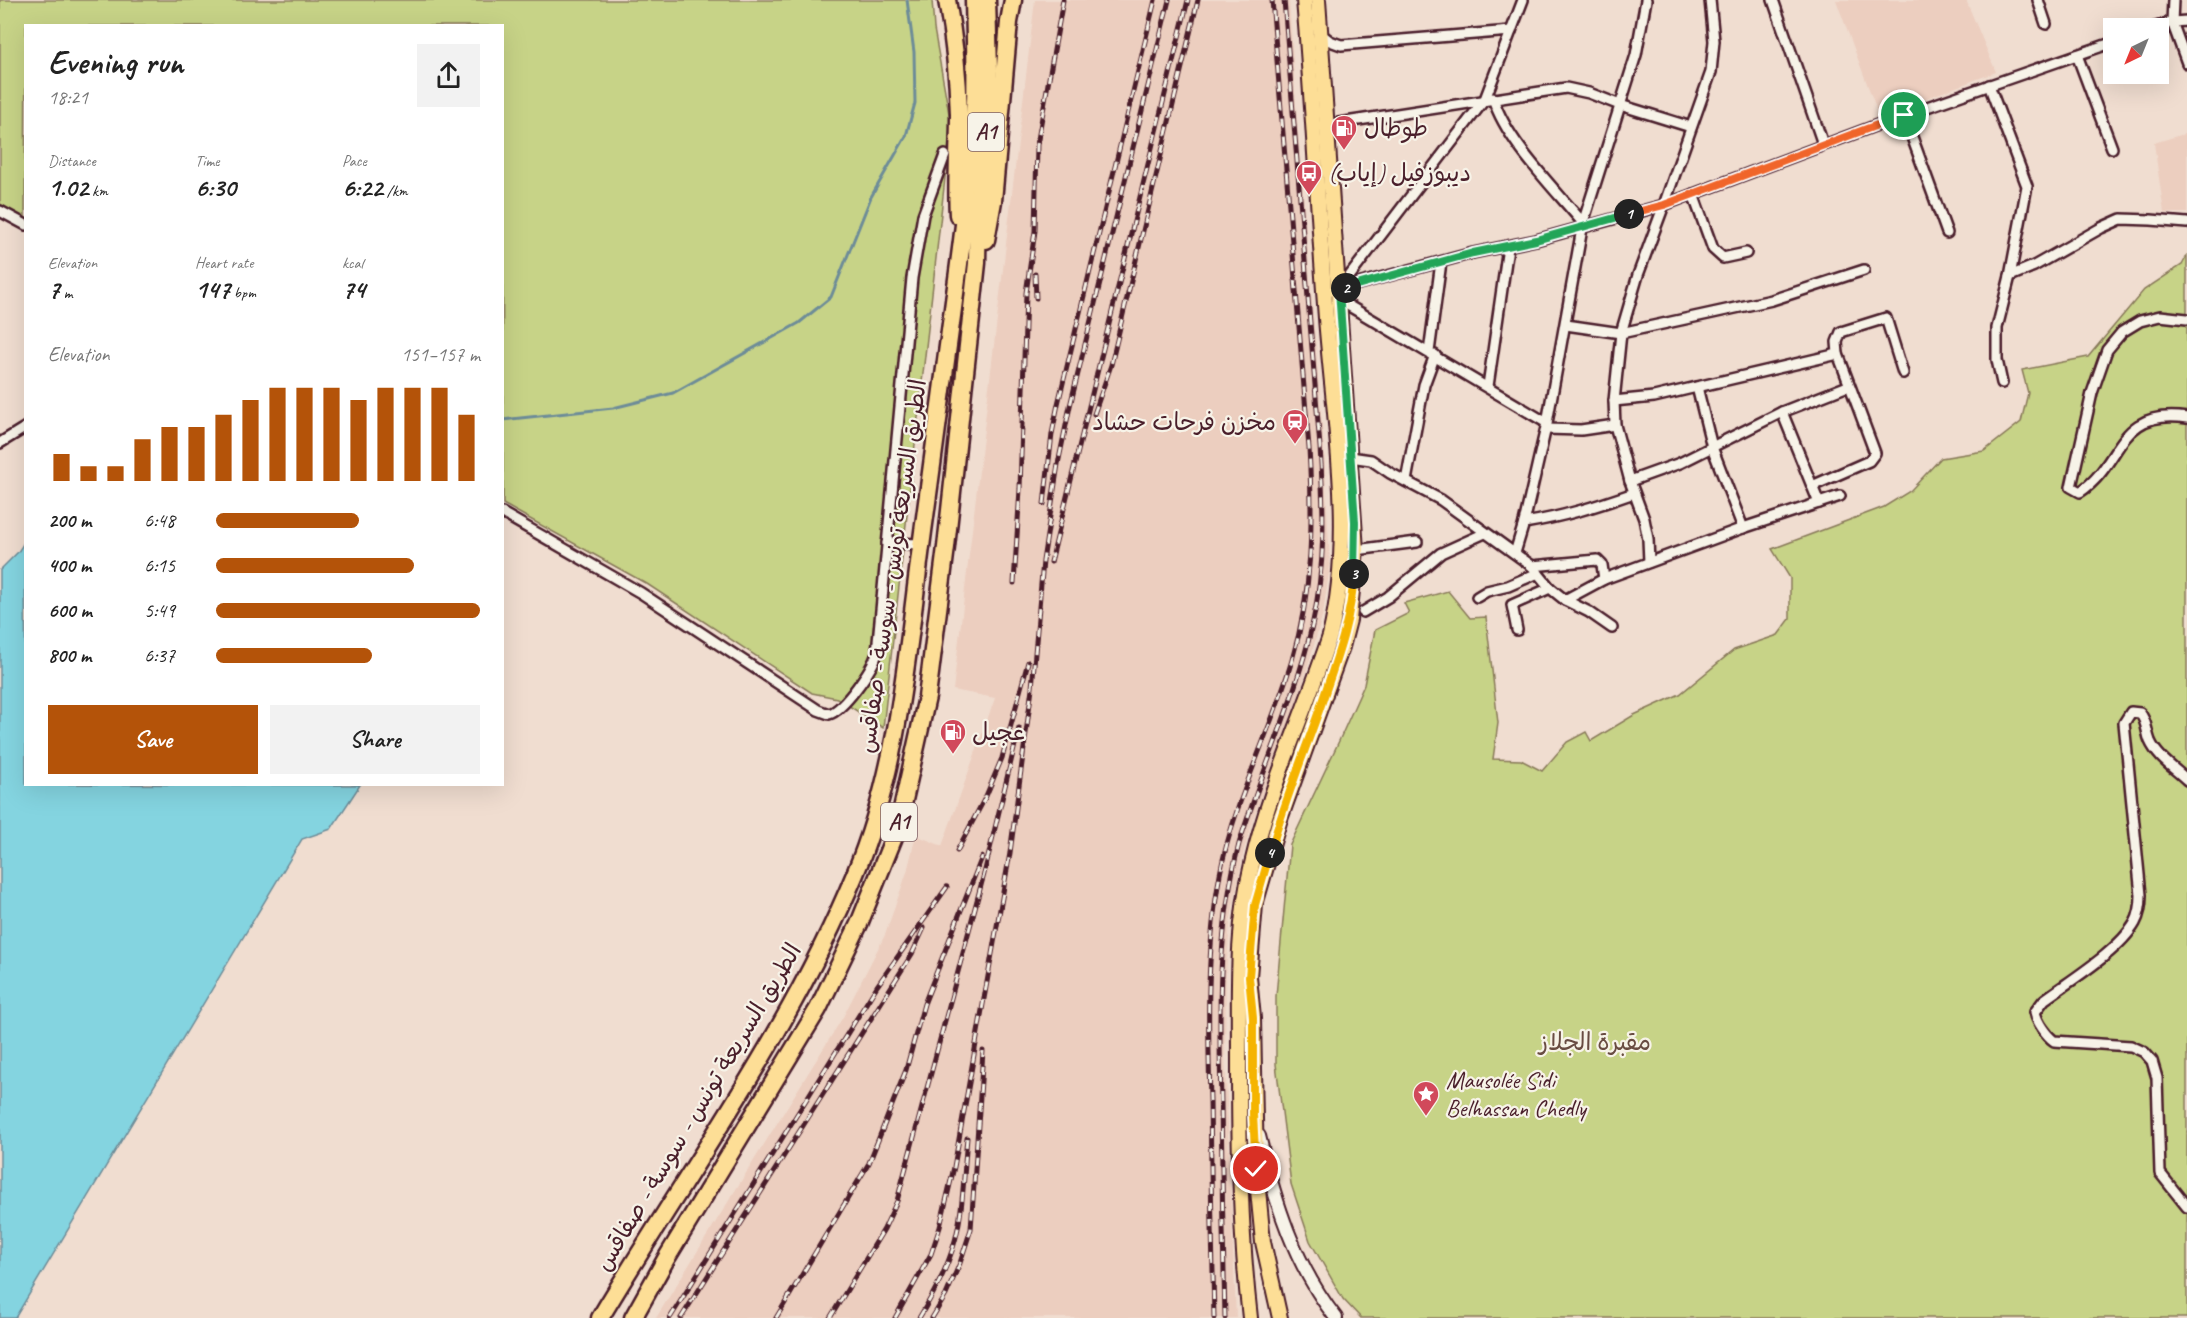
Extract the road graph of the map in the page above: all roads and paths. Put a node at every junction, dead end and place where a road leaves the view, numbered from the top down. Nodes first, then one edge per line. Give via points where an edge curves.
1 (946, 0) edge
2 (974, 0) edge
3 (987, 0) edge
4 (1013, 0) edge
5 (1304, 0) edge
6 (1318, 0) edge
7 (1523, 0) edge
8 (1646, 0) edge
9 (1710, 0) edge
10 (1773, 0) edge
11 (2038, 0) edge
12 (2173, 0) edge
13 (2187, 21) edge
14 (2172, 22) junction
15 (2169, 23) edge
16 (2046, 24) dead end
17 (1512, 31) junction
18 (1321, 34) junction
19 (2103, 46) edge
20 (2076, 56) junction
21 (2187, 63) edge
22 (1989, 84) junction
23 (1489, 99) junction
24 (1620, 105) junction
25 (1904, 115) junction
26 (1326, 125) junction
27 (1690, 127) junction
28 (1823, 144) junction
29 (2112, 148) dead end
30 (945, 155) dead end
31 (1693, 194) junction
32 (1664, 205) junction
33 (0, 211) edge
34 (24, 224) edge
35 (2187, 224) edge
36 (1583, 225) junction
37 (1947, 232) dead end
38 (1508, 247) junction
39 (960, 252) junction
40 (1746, 253) dead end
41 (1441, 262) junction
42 (977, 263) junction
43 (1864, 270) dead end
44 (2010, 276) junction
45 (1324, 292) junction
46 (1339, 295) junction
47 (2187, 320) edge
48 (1566, 325) junction
49 (1621, 333) junction
50 (1432, 354) junction
51 (1838, 354) junction
52 (1903, 373) dead end
53 (2002, 383) dead end
54 (1488, 386) junction
55 (1848, 386) junction
56 (1697, 387) junction
57 (1614, 401) junction
58 (1782, 412) junction
59 (2187, 418) edge
60 (1615, 425) junction
61 (1547, 426) junction
62 (24, 428) edge
63 (0, 443) edge
64 (1712, 447) junction
65 (1350, 457) junction
66 (1406, 481) junction
67 (1629, 481) junction
68 (1812, 486) junction
69 (1634, 493) junction
70 (1840, 496) dead end
71 (1820, 503) junction
72 (504, 514) edge
73 (1524, 523) junction
74 (1743, 528) junction
75 (1485, 533) junction
76 (1418, 542) dead end
77 (887, 543) junction
78 (921, 544) junction
79 (1356, 550) junction
80 (1515, 553) junction
81 (1649, 562) junction
82 (1535, 570) junction
83 (1604, 579) junction
84 (1550, 588) junction
85 (1477, 597) dead end
86 (1565, 600) junction
87 (1363, 612) dead end
88 (1612, 628) dead end
89 (1517, 630) dead end
90 (2187, 780) edge
91 (1253, 1114) junction
92 (2187, 1207) edge
93 (600, 1318) edge
94 (633, 1318) edge
95 (1250, 1318) edge
96 (1280, 1318) edge
97 (1336, 1318) edge

1 - 39 highway via 958,79 956,188
2 - 39 highway, الطريق السريعة تونس - سوسة - صفاقس / A1 via 974,123
3 - 42 highway, الطريق السريعة تونس - سوسة - صفاقس / A1 via 988,92
4 - 42 highway via 993,201
5 - 45 main road
6 - 18 main road
7 - 17 street
8 - 24 street via 1640,39
9 - 27 street via 1711,72
10 - 28 street
11 - 16 street
12 - 14 street
13 - 14 street
14 - 15 street
14 - 21 street
17 - 18 street via 1341,45
17 - 23 street
18 - 26 main road
19 - 20 street
20 - 22 street
20 - 29 street
22 - 25 street
22 - 44 street via 2027,186
23 - 24 street via 1566,88
23 - 26 street
23 - 36 street via 1514,139
23 - 46 street
24 - 27 street
24 - 36 street
25 - 28 street
25 - 37 street
26 - 46 main road
27 - 32 street
28 - 31 street
30 - 77 street via 923,215 912,278
31 - 32 street
31 - 40 street via 1713,249 1723,258
32 - 36 street
32 - 49 street
33 - 34 street
35 - 44 street via 2121,219
36 - 38 street
36 - 48 street
38 - 41 street
38 - 54 street
39 - 78 highway, الطريق السريعة تونس - سوسة - صفاقس / A1
41 - 46 street
41 - 50 street
42 - 94 highway, الطريق السريعة تونس - سوسة - صفاقس / A1 via 927,697 898,827 859,924 818,1009
43 - 49 street via 1772,300
44 - 53 street via 1997,328
45 - 46 street
45 - 95 main road via 1342,509 1337,607 1259,836 1240,938 1240,1195
46 - 50 street
46 - 65 main road
47 - 59 street via 2160,316 2140,321 2122,332 2107,350 2092,393 2071,486 2080,492 2092,484 2136,425 2167,416
48 - 49 street
48 - 61 street
49 - 57 street
50 - 54 street
50 - 66 street
51 - 52 street via 1841,332 1886,318
51 - 55 street
51 - 56 street
54 - 61 street
55 - 58 street
55 - 68 street via 1875,453 1869,461
56 - 57 street
56 - 64 street
57 - 60 street
58 - 64 street
58 - 68 street
60 - 61 street via 1581,430
60 - 67 street
61 - 73 street
62 - 63 street
64 - 67 street
64 - 74 street
65 - 66 street via 1371,460
65 - 79 main road
66 - 75 street via 1441,500
67 - 69 street
68 - 71 street
69 - 73 street via 1572,514
69 - 81 street via 1644,519
70 - 71 street
71 - 74 street
72 - 77 street via 641,593 829,714 840,708 875,660
73 - 80 street
74 - 81 street
75 - 80 street
75 - 87 street via 1441,553 1388,597
76 - 79 street
77 - 78 street
78 - 93 highway, الطريق السريعة تونس - سوسة - صفاقس / A1 via 897,723 882,792 857,871 806,978 764,1052
79 - 91 main road via 1349,620 1342,647 1279,822 1255,905 1249,977
80 - 82 street
81 - 83 street
82 - 83 street via 1597,560
82 - 84 street
82 - 85 street via 1508,586
83 - 86 street
84 - 86 street
84 - 89 street via 1512,605
86 - 88 street
90 - 92 street via 2149,740 2145,718 2131,712 2124,723 2140,909 2118,943 2044,1000 2035,1012 2054,1041 2131,1046 2152,1061 2157,1078 2160,1173
91 - 96 main road via 1262,1233
91 - 97 main road via 1282,1221 1312,1283

